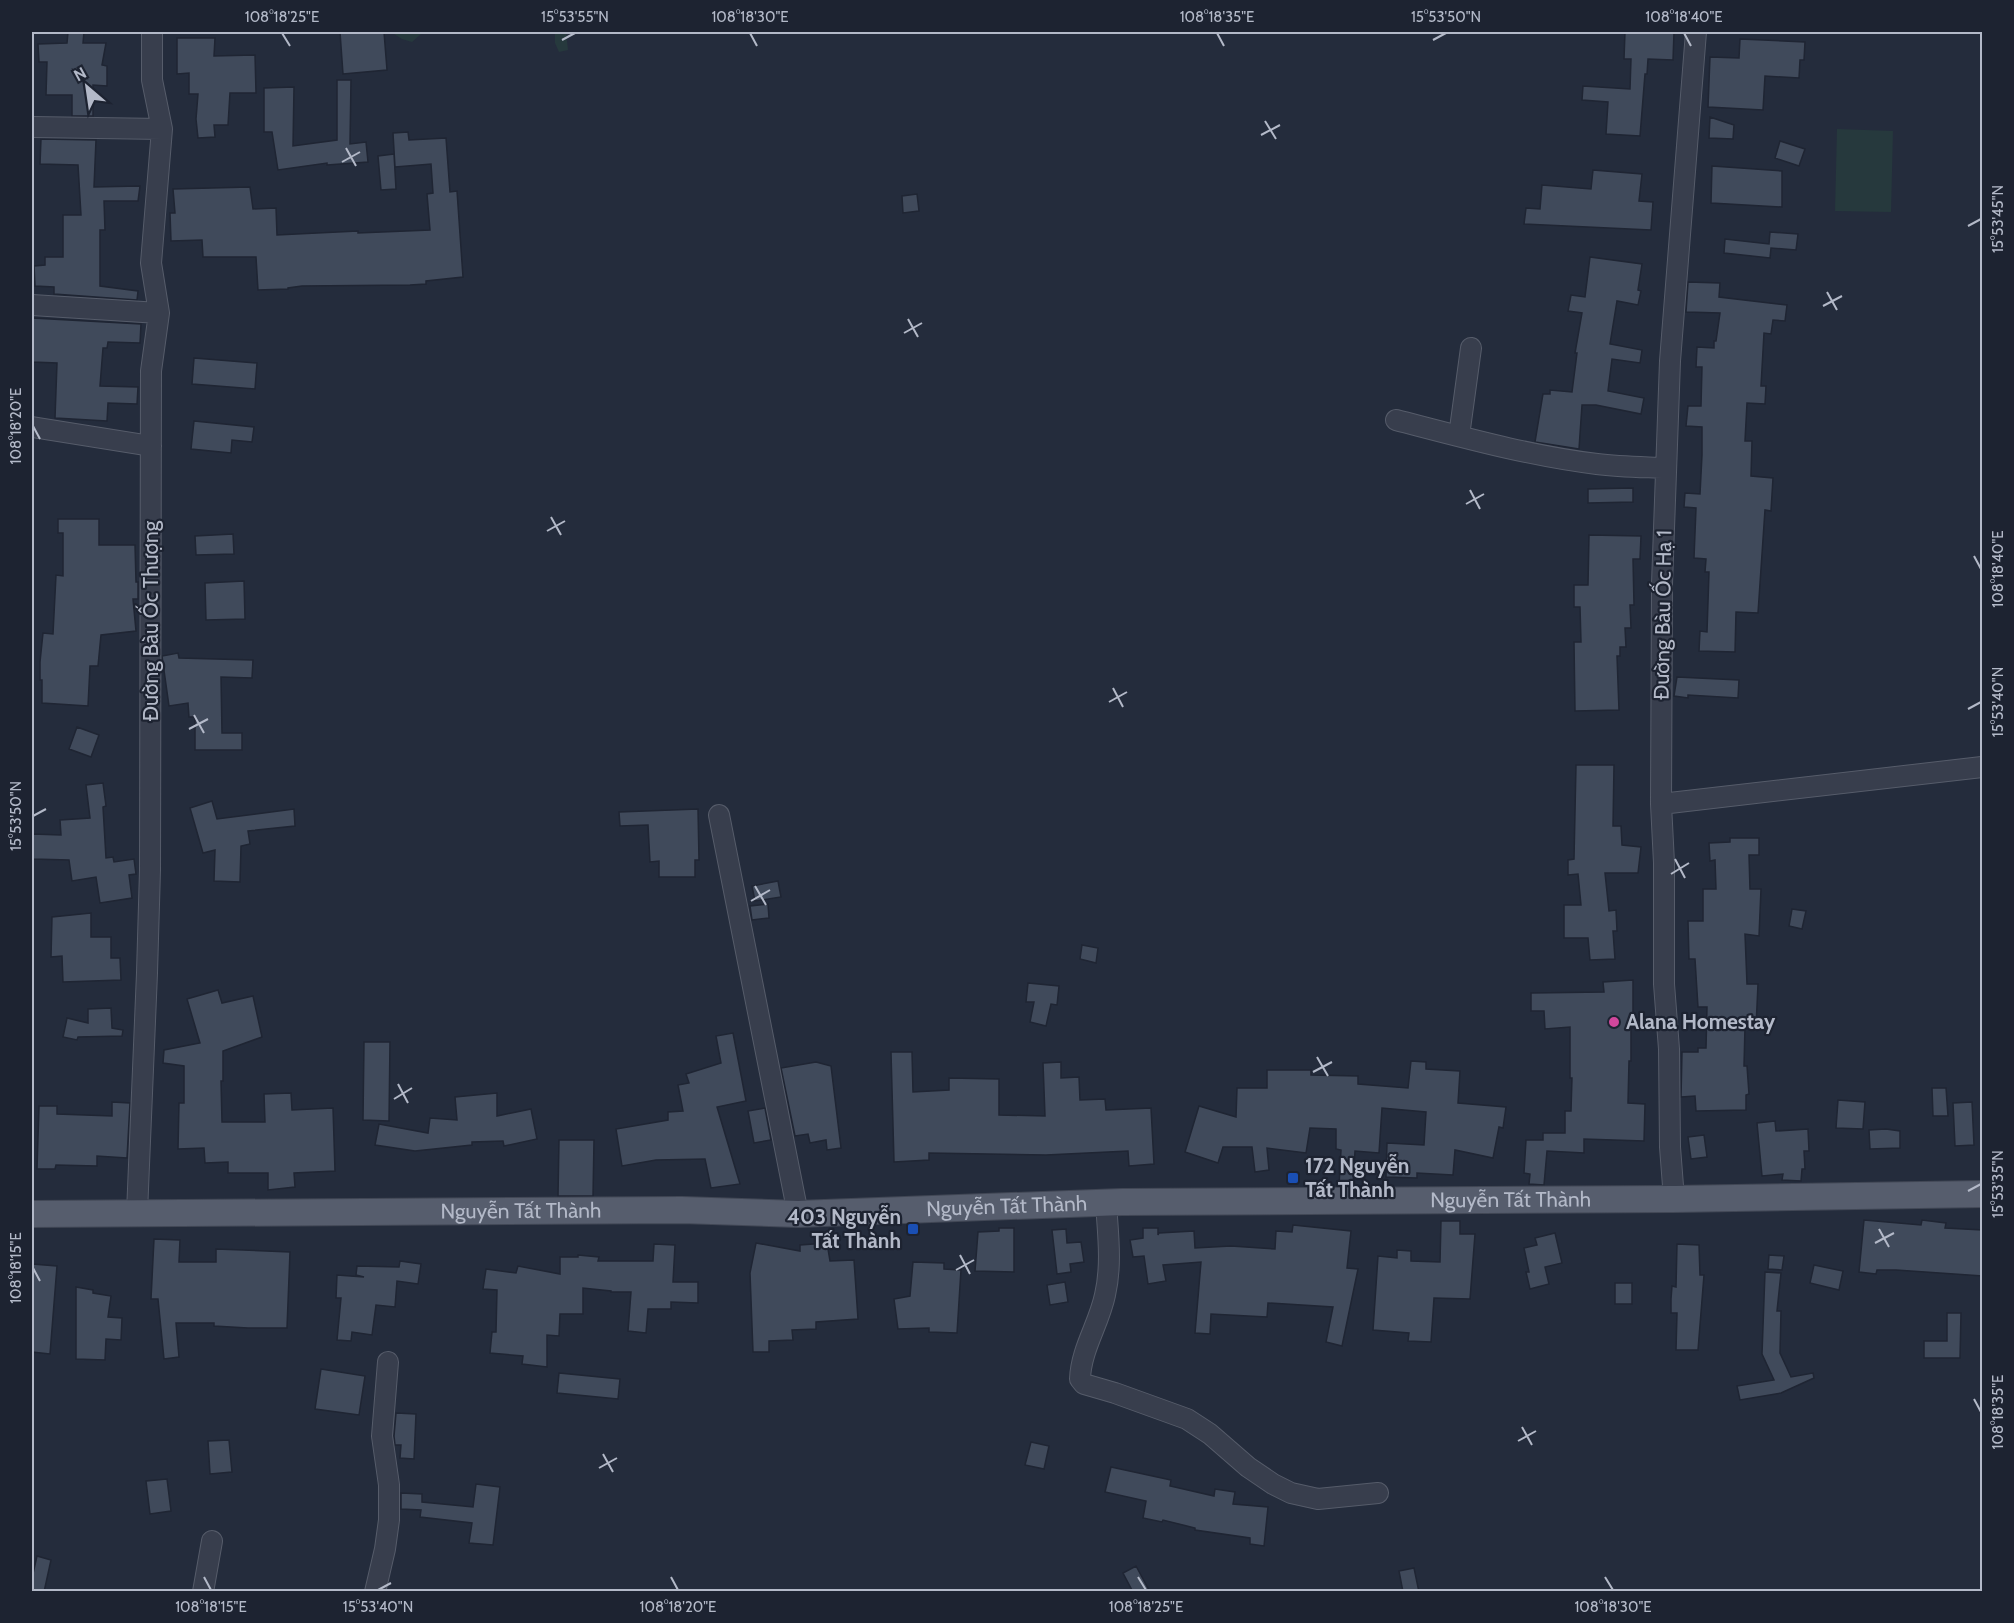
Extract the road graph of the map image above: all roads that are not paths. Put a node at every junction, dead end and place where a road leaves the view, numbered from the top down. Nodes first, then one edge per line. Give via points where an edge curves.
1 (152, 32) edge
2 (1696, 32) edge
3 (32, 127) edge
4 (162, 129) junction
5 (32, 305) edge
6 (159, 313) junction
7 (1471, 348) dead end
8 (1396, 420) dead end
9 (32, 427) edge
10 (1459, 436) junction
11 (151, 446) junction
12 (1666, 468) junction
13 (1983, 767) edge
14 (1661, 804) junction
15 (719, 815) dead end
16 (1983, 1194) edge
17 (1674, 1198) junction
18 (1106, 1203) junction
19 (136, 1213) junction
20 (32, 1214) edge
21 (798, 1214) junction
22 (388, 1362) dead end
23 (1378, 1493) dead end
24 (212, 1541) dead end
25 (203, 1592) edge
26 (375, 1592) edge

1 - 4 street, Đường Bàu Ốc Thượng via 152,80
2 - 12 street, Đường Bàu Ốc Hạ 1 via 1670,361
3 - 4 street
4 - 6 street, Đường Bàu Ốc Thượng via 151,263
5 - 6 street
6 - 11 street, Đường Bàu Ốc Thượng via 151,371
7 - 10 street
8 - 10 street
9 - 11 street
10 - 12 street via 1570,460
11 - 19 street, Đường Bàu Ốc Thượng via 149,882
12 - 14 street, Đường Bàu Ốc Hạ 1
13 - 14 street
14 - 17 street, Đường Bàu Ốc Hạ 1
15 - 21 street
16 - 17 main road, Nguyễn Tất Thành
17 - 18 main road, Nguyễn Tất Thành
18 - 21 main road, Nguyễn Tất Thành
18 - 23 street via 1107,1283 1084,1355 1080,1379 1084,1384 1187,1419 1262,1477 1297,1495 1318,1499
19 - 20 main road, Nguyễn Tất Thành
19 - 21 main road, Nguyễn Tất Thành via 682,1210
22 - 26 street via 382,1436 389,1520
24 - 25 street

